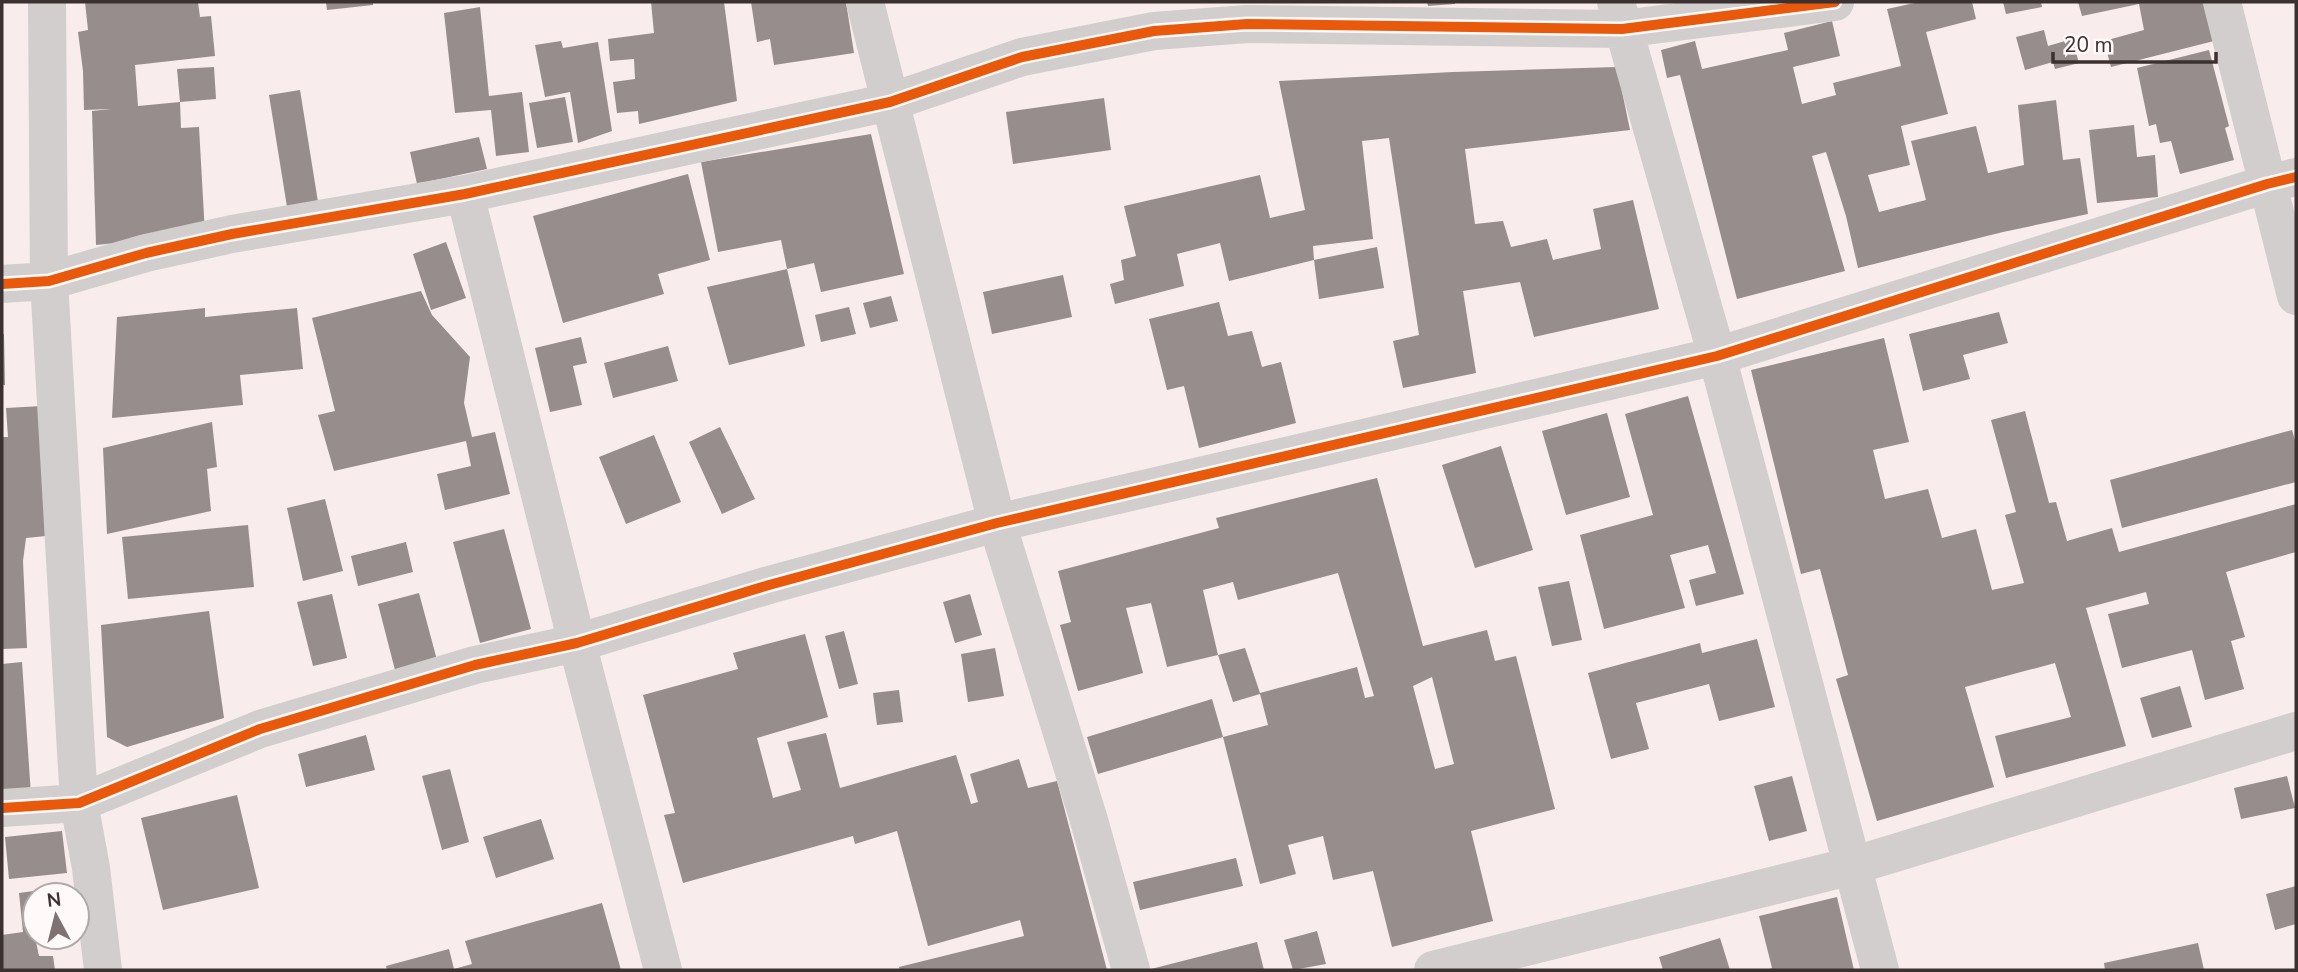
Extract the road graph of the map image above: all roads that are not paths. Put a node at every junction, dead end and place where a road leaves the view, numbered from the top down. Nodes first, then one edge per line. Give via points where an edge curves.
1 (47, 2) edge
2 (865, 2) edge
3 (1836, 2) edge
4 (2222, 2) edge
5 (1245, 13) edge
6 (1619, 15) edge
7 (890, 102) junction
8 (2282, 181) edge
9 (465, 194) junction
10 (49, 281) junction
11 (2, 284) edge
12 (2296, 296) edge
13 (1717, 356) junction
14 (997, 523) junction
15 (577, 643) junction
16 (2296, 731) edge
17 (79, 803) junction
18 (2, 808) edge
19 (1852, 866) junction
20 (103, 970) edge
21 (663, 970) edge
22 (1131, 970) edge
23 (1433, 970) edge
24 (1880, 970) edge

1 - 10 street
2 - 7 street
3 - 6 street
4 - 8 street
5 - 6 street
5 - 7 street via 1022,57
6 - 13 street
7 - 9 street
7 - 14 street
8 - 12 street
8 - 13 street
9 - 10 street via 232,234
9 - 15 street
10 - 11 street
10 - 17 street
13 - 14 street
13 - 19 street
14 - 15 street
14 - 22 street
15 - 17 street via 475,665 260,729
15 - 21 street
16 - 19 street
17 - 18 street
17 - 20 street
19 - 23 street
19 - 24 street

